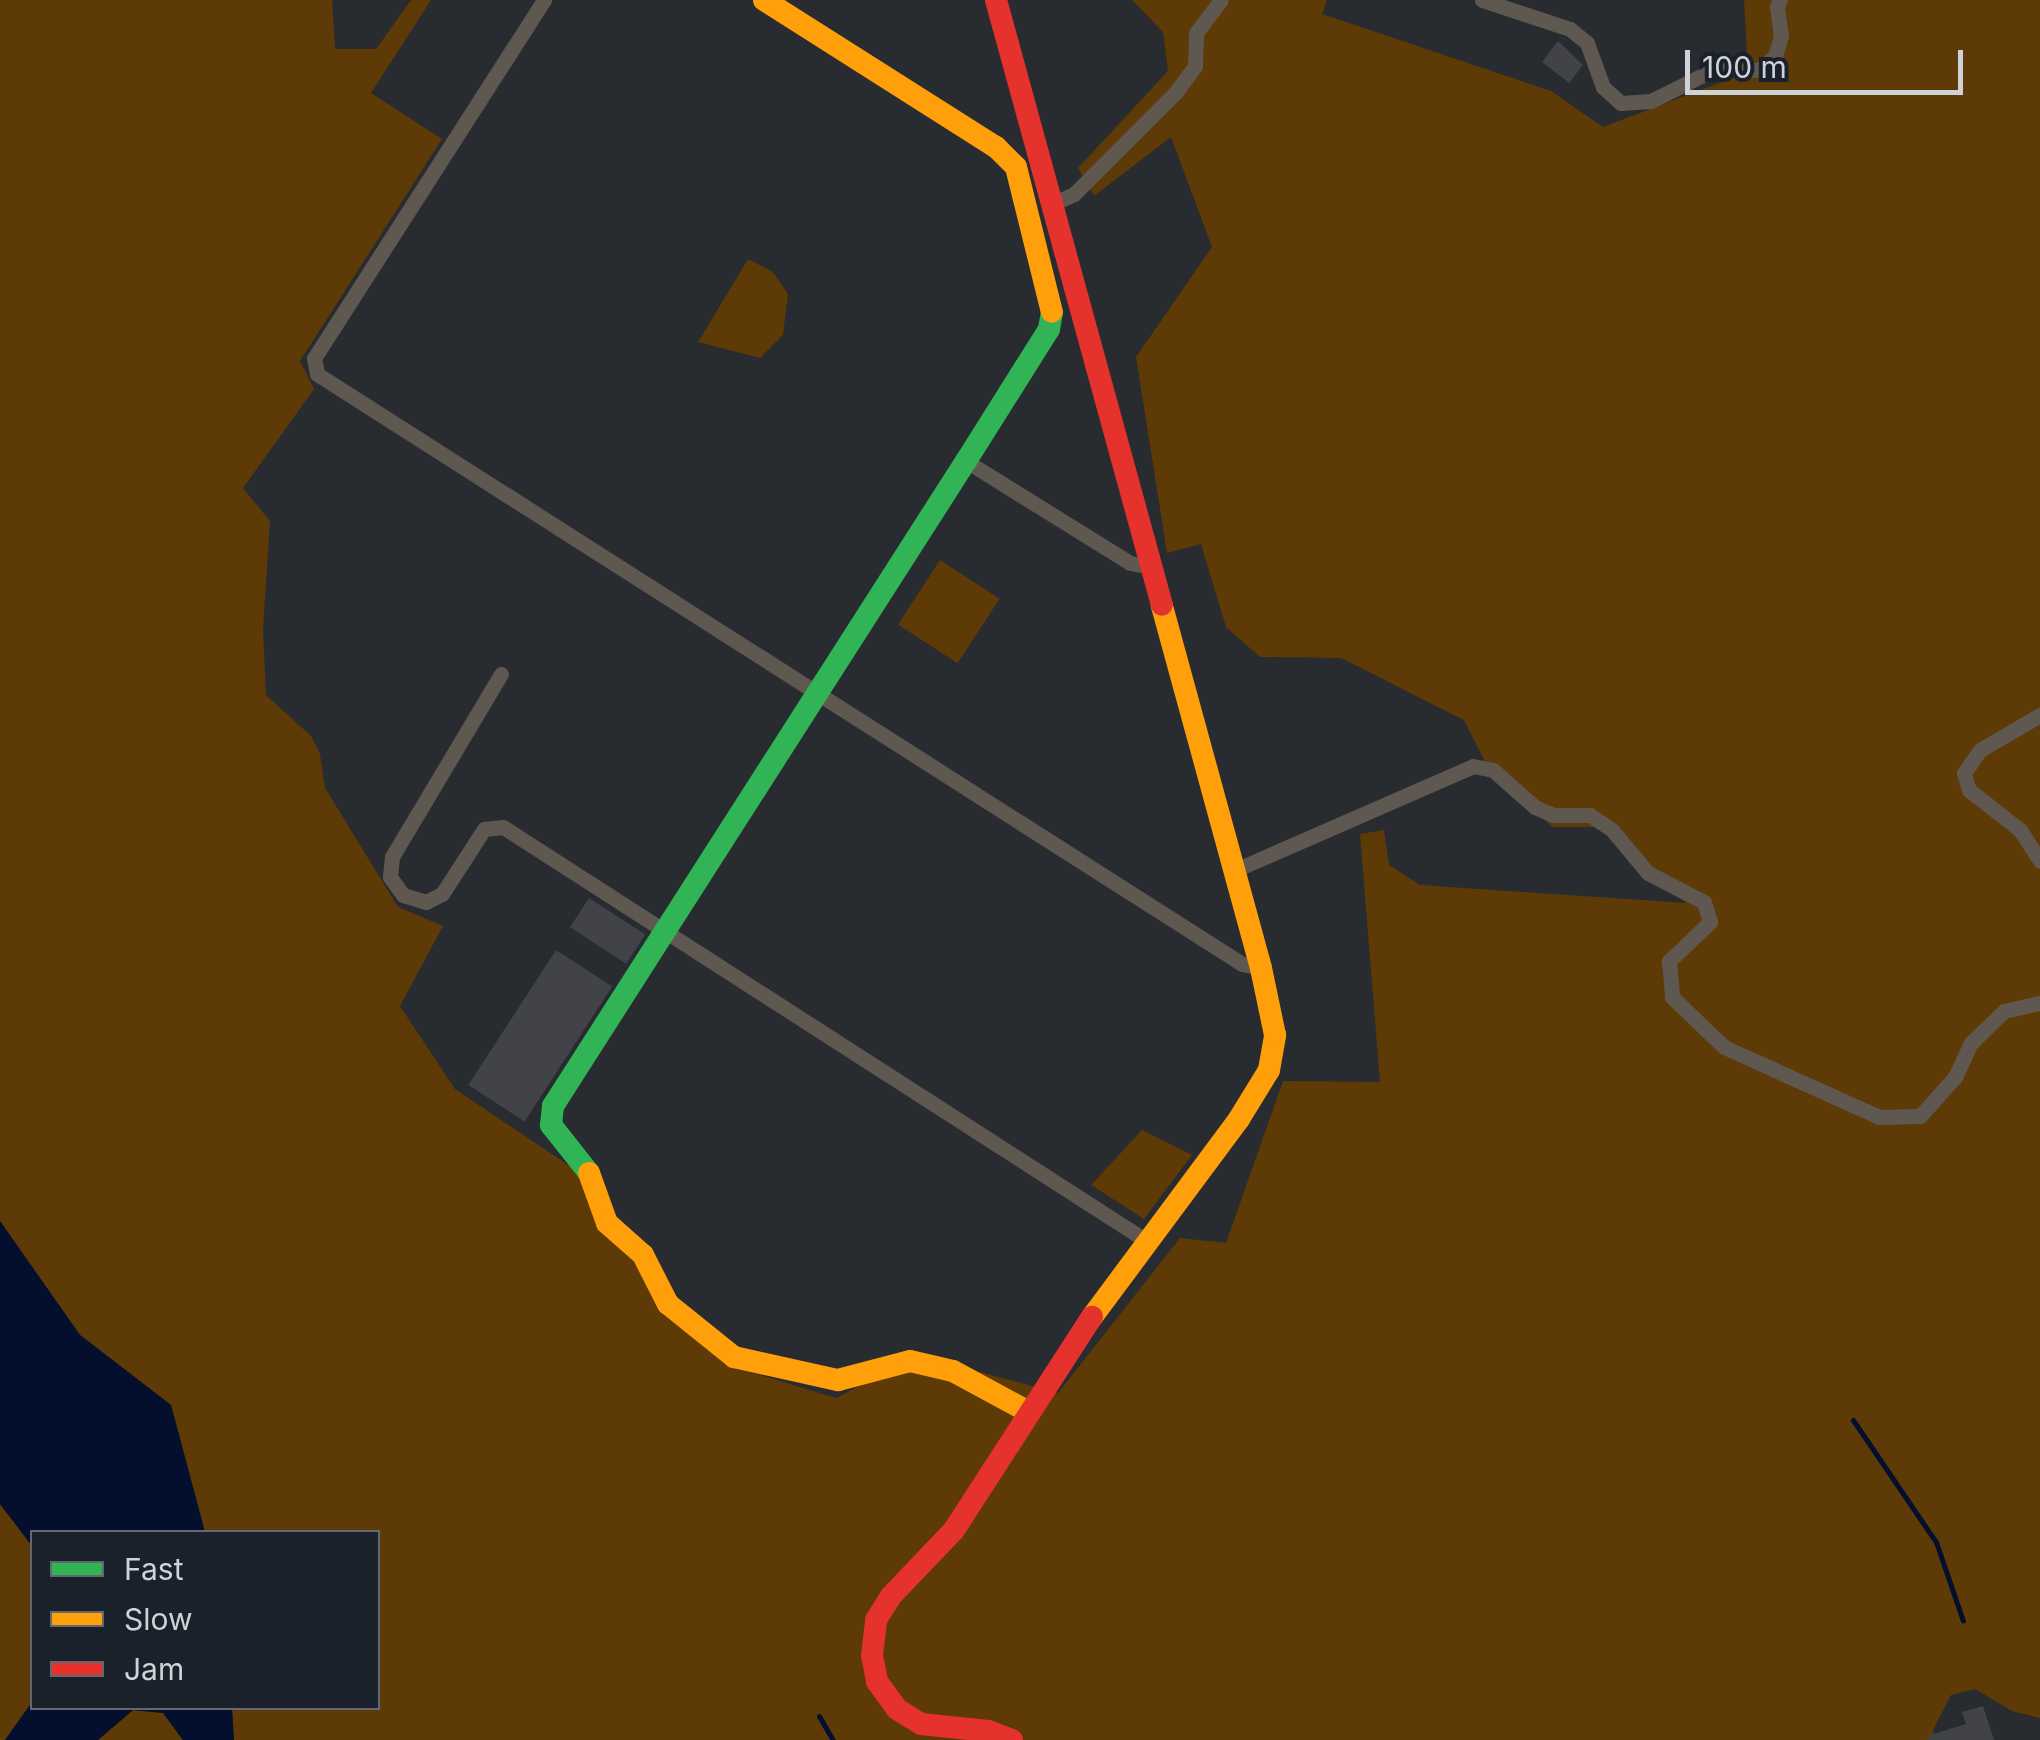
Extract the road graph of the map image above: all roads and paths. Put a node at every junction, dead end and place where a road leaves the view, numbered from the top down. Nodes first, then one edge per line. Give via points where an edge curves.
1 (544, 0) edge
2 (764, 0) edge
3 (996, 0) edge
4 (1221, 0) edge
5 (1482, 0) edge
6 (1780, 0) edge
7 (1054, 203) junction
8 (966, 460) junction
9 (1152, 567) junction
10 (501, 674) dead end
11 (814, 694) junction
12 (2040, 715) edge
13 (2040, 860) edge
14 (1233, 871) junction
15 (666, 930) junction
16 (1261, 968) junction
17 (2040, 1003) edge
18 (1145, 1240) junction
19 (1027, 1411) junction
20 (1012, 1740) edge

1 - 11 street via 314,358 317,374
2 - 8 street via 996,147 1016,167 1053,308 1049,328
3 - 7 street
4 - 7 street via 1196,33 1195,66 1176,92 1074,194
5 - 6 street via 1570,30 1586,43 1603,87 1622,103 1651,100 1717,68 1759,70 1775,56 1781,36
7 - 9 street
8 - 9 street via 1130,562
8 - 11 street
9 - 14 street
10 - 15 street via 392,856 390,877 403,895 426,902 442,894 484,830 503,827
11 - 15 street
11 - 16 street via 1242,964
12 - 13 street via 1980,750 1964,773 1969,790 2020,830
14 - 16 street
14 - 17 street via 1473,766 1493,770 1535,808 1590,815 1648,872 1704,902 1710,922 1669,962 1672,997 1724,1046 1879,1117 1920,1116 1982,1032 2004,1012
15 - 18 street
15 - 19 street via 553,1106 551,1125 588,1170 606,1223 643,1255 668,1304 734,1357 838,1380 910,1361 952,1371
16 - 18 street via 1275,1035 1269,1070
18 - 19 street
19 - 20 street via 954,1530 891,1596 876,1620 872,1655 877,1681 897,1709 922,1724

